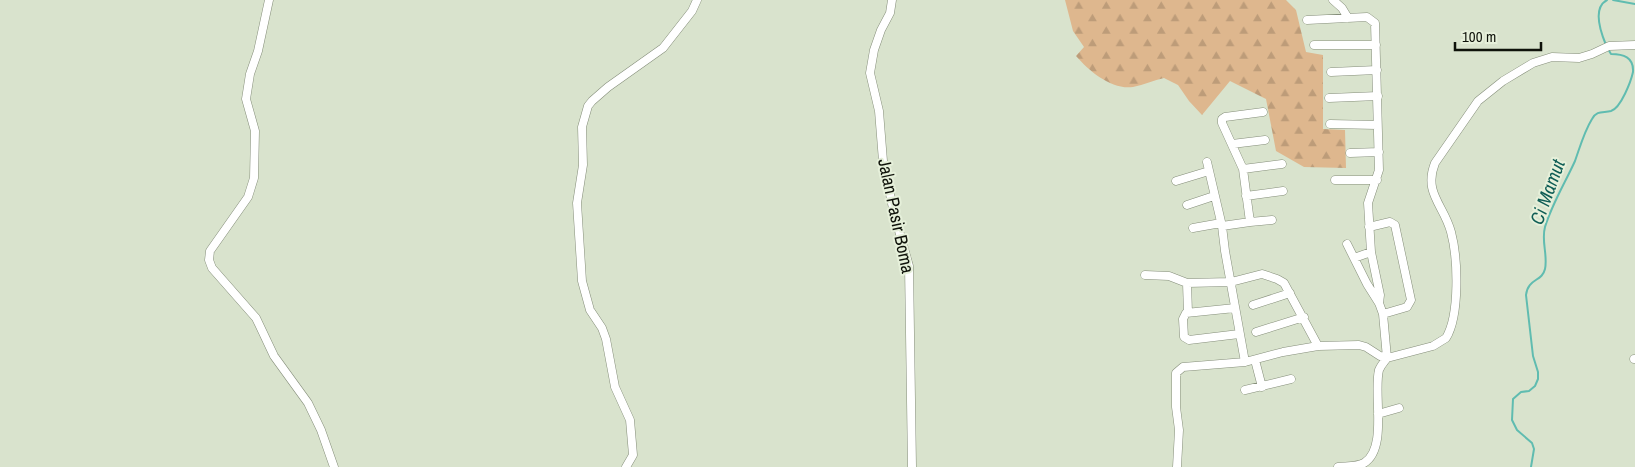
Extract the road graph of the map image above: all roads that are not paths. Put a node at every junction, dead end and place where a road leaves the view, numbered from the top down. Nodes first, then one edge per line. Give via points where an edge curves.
1 (269, 0) edge
2 (697, 0) edge
3 (892, 0) edge
4 (1333, 0) edge
5 (1348, 18) junction
6 (1307, 20) dead end
7 (1314, 45) dead end
8 (1376, 45) junction
9 (1635, 45) edge
10 (1377, 70) junction
11 (1331, 72) dead end
12 (1378, 96) junction
13 (1328, 98) dead end
14 (1263, 112) dead end
15 (1330, 124) dead end
16 (1377, 125) junction
17 (1265, 140) dead end
18 (1232, 144) junction
19 (1379, 152) junction
20 (1350, 153) dead end
21 (1207, 162) dead end
22 (1282, 164) dead end
23 (1243, 169) junction
24 (1208, 171) junction
25 (1335, 180) dead end
26 (1377, 180) junction
27 (1176, 181) dead end
28 (1284, 191) dead end
29 (1214, 196) junction
30 (1246, 196) junction
31 (1187, 205) dead end
32 (1272, 220) dead end
33 (1250, 222) junction
34 (1221, 224) junction
35 (1369, 227) junction
36 (1193, 228) dead end
37 (1347, 244) dead end
38 (1371, 252) junction
39 (1354, 258) junction
40 (1145, 275) dead end
41 (1231, 282) junction
42 (1187, 283) junction
43 (1290, 294) junction
44 (1379, 303) junction
45 (1253, 306) dead end
46 (1234, 308) junction
47 (1188, 312) junction
48 (1383, 314) junction
49 (1304, 317) junction
50 (1256, 332) dead end
51 (1239, 334) junction
52 (1318, 346) junction
53 (1388, 358) junction
54 (1255, 360) junction
55 (1244, 362) junction
56 (1292, 379) dead end
57 (1262, 387) junction
58 (1245, 390) dead end
59 (1399, 408) dead end
60 (1378, 414) junction
61 (334, 467) edge
62 (626, 467) edge
63 (912, 467) edge
64 (1177, 467) edge
65 (1338, 467) edge

1 - 61 street via 246,99 255,131 252,188 208,255 215,272 259,322 274,356 308,403
2 - 62 street via 663,48 592,101 582,127 583,165 577,203 582,280 590,310 606,339 615,387 630,420 633,455
3 - 63 street, Jalan Pasir Boma via 890,13 874,50 870,73 880,111 883,161 909,266
4 - 5 street
5 - 6 street
5 - 8 street via 1374,20
7 - 8 street
8 - 10 street
9 - 53 street via 1607,47 1580,58 1552,57 1533,63 1478,101 1435,163 1431,180 1433,194 1446,216 1456,253 1456,295 1449,334 1433,346
10 - 11 street
10 - 12 street
12 - 13 street
12 - 16 street
14 - 18 street via 1223,117 1222,123
15 - 16 street
16 - 19 street
17 - 18 street
18 - 23 street
19 - 20 street
19 - 26 street
21 - 24 street
22 - 23 street
23 - 30 street
24 - 27 street
24 - 29 street
25 - 26 street
26 - 35 street via 1368,203
28 - 30 street
29 - 31 street
29 - 34 street
30 - 33 street
32 - 33 street
33 - 34 street
34 - 36 street
34 - 41 street
35 - 38 street
35 - 48 street via 1390,222 1395,225 1411,300 1407,307
37 - 39 street
38 - 39 street
38 - 44 street
39 - 44 street
40 - 42 street via 1169,276
41 - 42 street
41 - 43 street via 1262,274 1281,281
41 - 46 street
42 - 47 street
43 - 45 street
43 - 49 street
44 - 48 street
46 - 47 street
46 - 51 street
47 - 51 street via 1183,319 1187,339
48 - 53 street
49 - 50 street
49 - 52 street
51 - 55 street
52 - 53 street via 1359,345
52 - 54 street
53 - 60 street via 1378,375
54 - 55 street
54 - 57 street
55 - 64 street via 1183,367 1176,373
56 - 57 street
57 - 58 street
59 - 60 street
60 - 65 street via 1377,441 1368,459 1355,466

